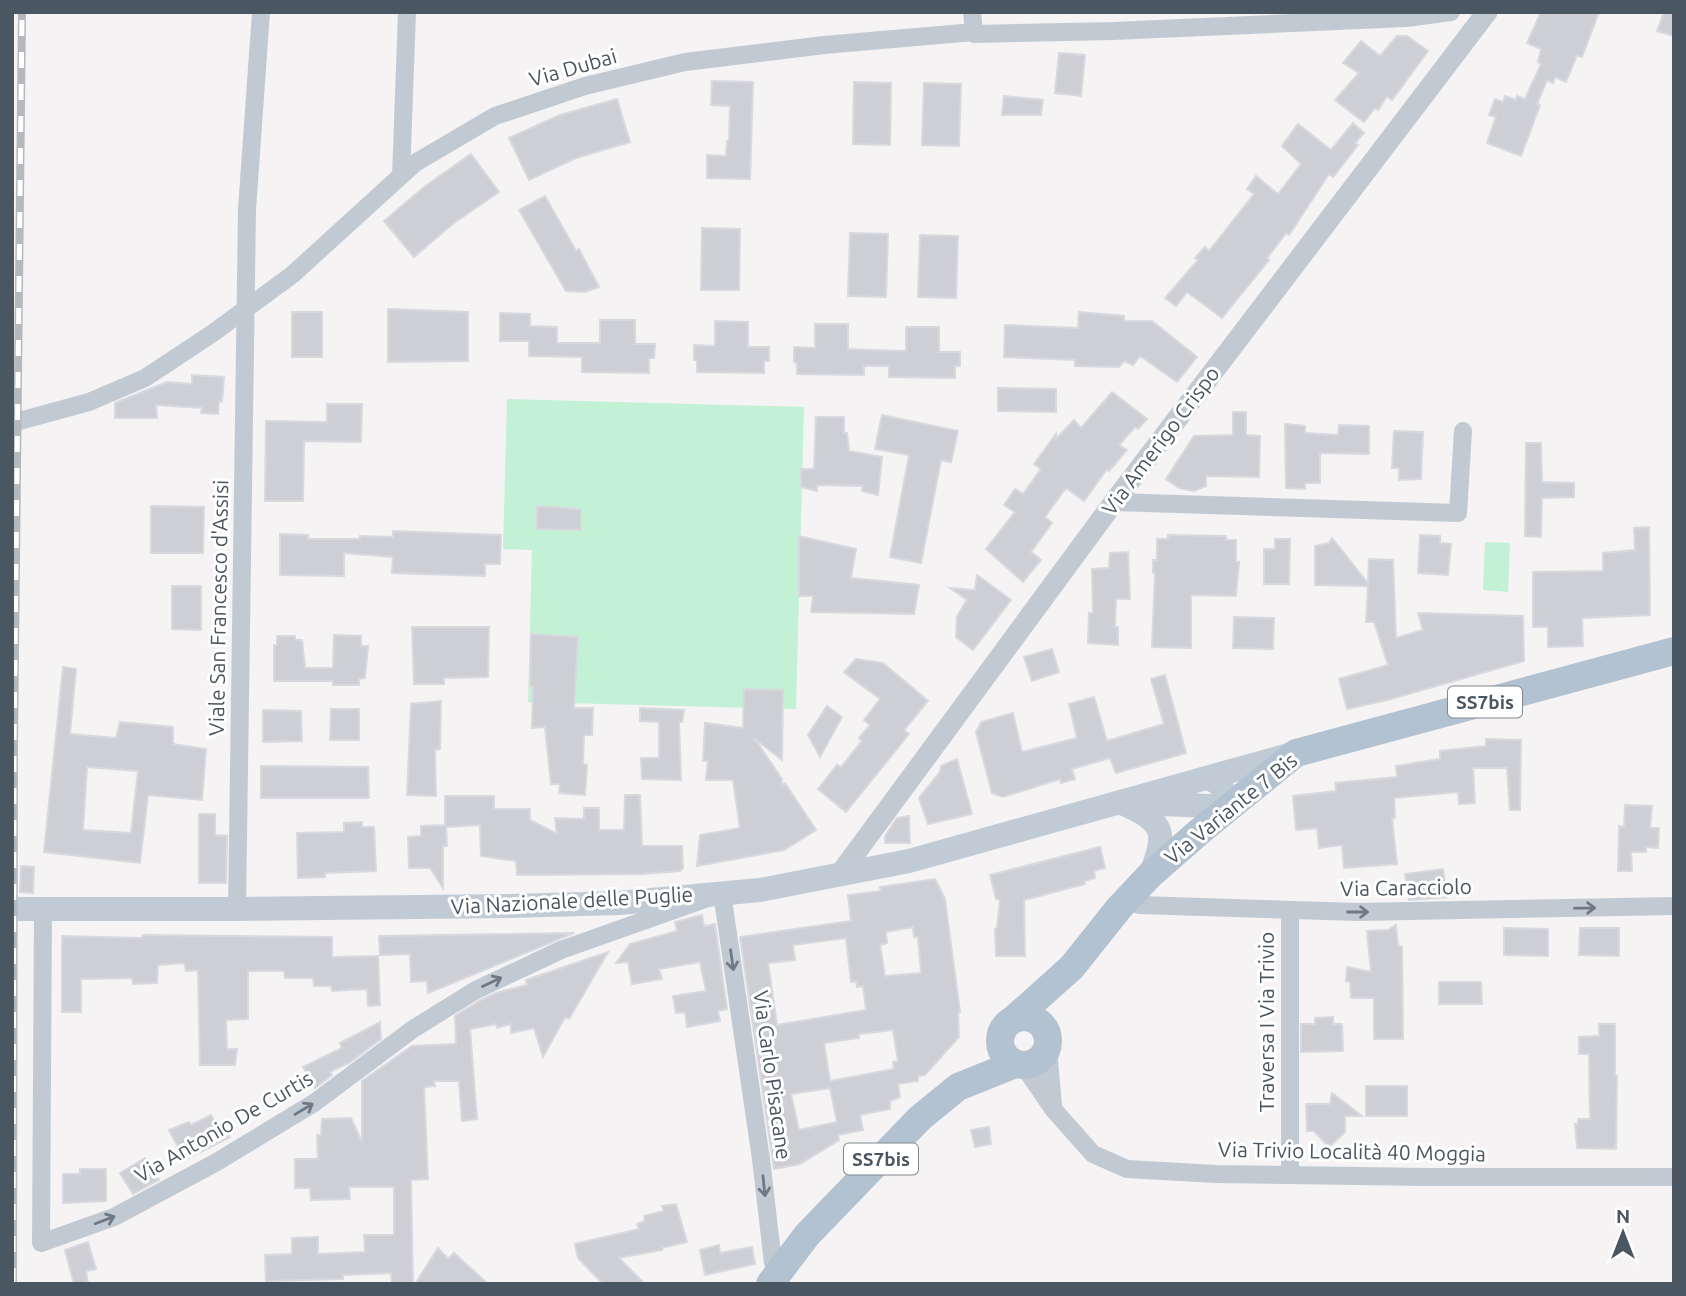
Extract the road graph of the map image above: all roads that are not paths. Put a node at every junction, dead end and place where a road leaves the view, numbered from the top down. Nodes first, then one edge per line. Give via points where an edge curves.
1 (261, 12) edge
2 (407, 12) edge
3 (972, 12) edge
4 (1451, 12) edge
5 (1488, 12) edge
6 (974, 33) junction
7 (401, 176) junction
8 (247, 308) junction
9 (12, 423) edge
10 (1463, 431) dead end
11 (1114, 502) junction
12 (1674, 651) edge
13 (1296, 753) junction
14 (1207, 778) junction
15 (1120, 802) junction
16 (1229, 807) junction
17 (840, 874) junction
18 (1150, 875) junction
19 (722, 893) junction
20 (1139, 905) dead end
21 (1674, 906) edge
22 (12, 909) edge
23 (237, 909) junction
24 (43, 910) junction
25 (1290, 911) junction
26 (1072, 967) junction
27 (1009, 1024) junction
28 (1048, 1044) junction
29 (1019, 1064) junction
30 (958, 1087) junction
31 (1053, 1109) junction
32 (1290, 1175) junction
33 (1674, 1177) edge
34 (767, 1279) edge

1 - 8 street, Viale San Francesco d'Assisi via 247,208
2 - 7 street
3 - 6 street
4 - 6 street, Via Dubai via 1113,32
5 - 11 street, Via Amerigo Crispo
6 - 7 street, Via Dubai via 685,62 585,86 495,116
7 - 8 street, Via Dubai via 292,275
8 - 9 street, Via Dubai via 145,378 89,402
8 - 23 street, Viale San Francesco d'Assisi
10 - 11 street via 1458,513
11 - 17 street, Via Amerigo Crispo
12 - 13 main road, Via Variante 7 Bis / SS7bis
13 - 14 main road, Via Nazionale delle Puglie
13 - 16 main road, Via Variante 7 Bis / SS7bis
14 - 15 main road, Via Nazionale delle Puglie
14 - 16 main road via 1223,788
15 - 16 main road, Via Nazionale delle Puglie
15 - 17 main road, Via Nazionale delle Puglie via 909,861
15 - 18 main road via 1149,816 1158,827 1160,848
16 - 18 main road, Via Variante 7 Bis / SS7bis
17 - 19 main road, Via Nazionale delle Puglie
18 - 26 main road, Via Variante 7 Bis / SS7bis
19 - 23 main road, Via Nazionale delle Puglie via 619,903
24 -> 19 street, Via Antonio De Curtis via 41,1243 114,1216 215,1163 314,1103 476,990 561,950
19 -> 34 street, Via Carlo Pisacane via 761,1159
20 - 25 street, Via Caracciolo
25 -> 21 street, Via Caracciolo
22 - 24 main road, Via Nazionale delle Puglie
23 - 24 main road, Via Nazionale delle Puglie
25 - 32 street, Traversa I Via Trivio
26 - 27 main road, Via Variante 7 Bis / SS7bis
26 - 28 main road, Via Variante 7 Bis / SS7bis
27 - 28 main road via 1022,1017 1037,1021
27 - 29 main road via 1000,1045 1003,1053
27 - 30 main road, Via Variante 7 Bis / SS7bis
28 - 29 main road, SS7bis via 1039,1061
28 - 31 street
29 - 30 main road, Via Variante 7 Bis / SS7bis
29 - 31 street, Via Trivio Località 40 Moggia
30 - 34 main road, Via Variante 7 Bis / SS7bis via 906,1131
31 - 32 street, Via Trivio Località 40 Moggia via 1093,1154 1127,1169
32 - 33 street, Via Trivio Località 40 Moggia

